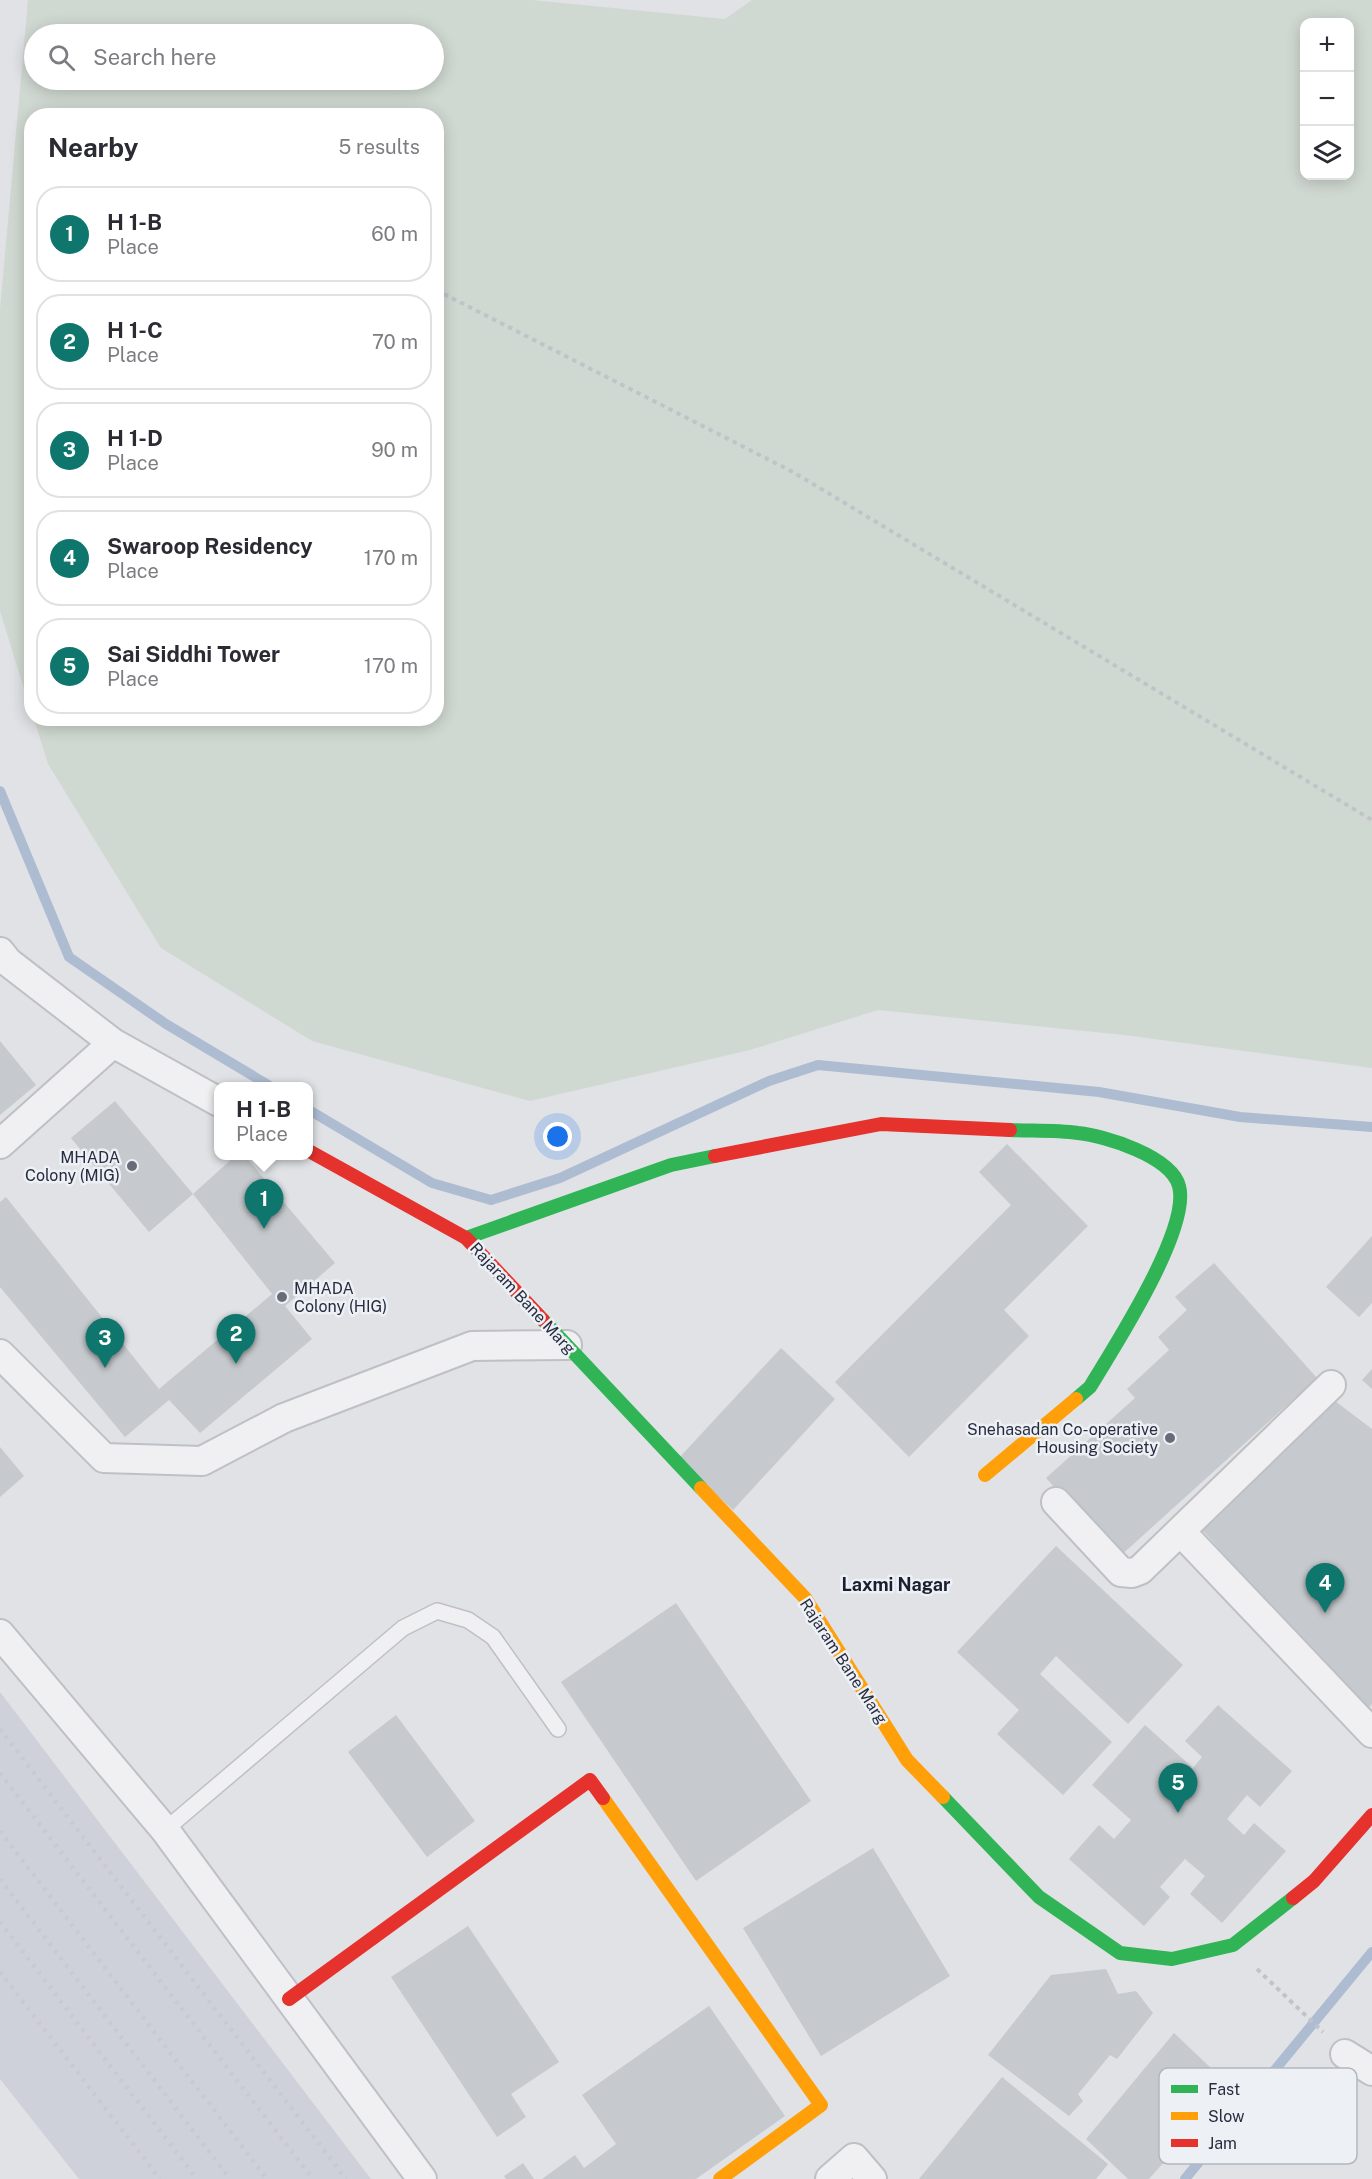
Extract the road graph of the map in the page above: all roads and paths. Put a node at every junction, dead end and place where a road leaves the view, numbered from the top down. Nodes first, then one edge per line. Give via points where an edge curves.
1 (444, 294) edge
2 (1372, 820) edge
3 (0, 952) edge
4 (113, 1043) junction
5 (214, 1099) edge
6 (0, 1144) edge
7 (313, 1153) edge
8 (466, 1238) junction
9 (567, 1346) junction
10 (0, 1354) edge
11 (1331, 1385) dead end
12 (985, 1475) dead end
13 (1056, 1502) dead end
14 (1181, 1532) junction
15 (0, 1634) edge
16 (558, 1729) dead end
17 (1372, 1733) edge
18 (1372, 1815) edge
19 (165, 1830) junction
20 (1233, 1945) junction
21 (289, 1999) junction
22 (1335, 2045) joint
23 (1372, 2071) edge
24 (422, 2179) edge
25 (720, 2179) edge
26 (830, 2179) edge
27 (872, 2179) edge

1 - 2 path via 793,472
3 - 4 street
4 - 5 street
4 - 6 street
7 - 8 street, Rajaram Bane Marg
8 - 9 street, Rajaram Bane Marg
8 - 12 street via 670,1165 881,1124 1079,1133 1126,1145 1163,1164 1179,1184 1181,1207 1149,1288 1090,1387
9 - 10 street via 472,1346 284,1418 202,1461 104,1458
9 - 20 street, Rajaram Bane Marg via 805,1598 907,1760 1039,1897 1120,1953 1172,1959
11 - 14 street
13 - 14 street via 1121,1572 1132,1574 1140,1570
14 - 17 street
15 - 19 street
16 - 19 lane via 493,1637 468,1620 437,1611 403,1628
18 - 20 street, Rajaram Bane Marg via 1314,1881
19 - 21 street
20 - 22 path
21 - 24 street
21 - 25 street via 590,1780 821,2105
22 - 23 street
26 - 27 street via 854,2158

